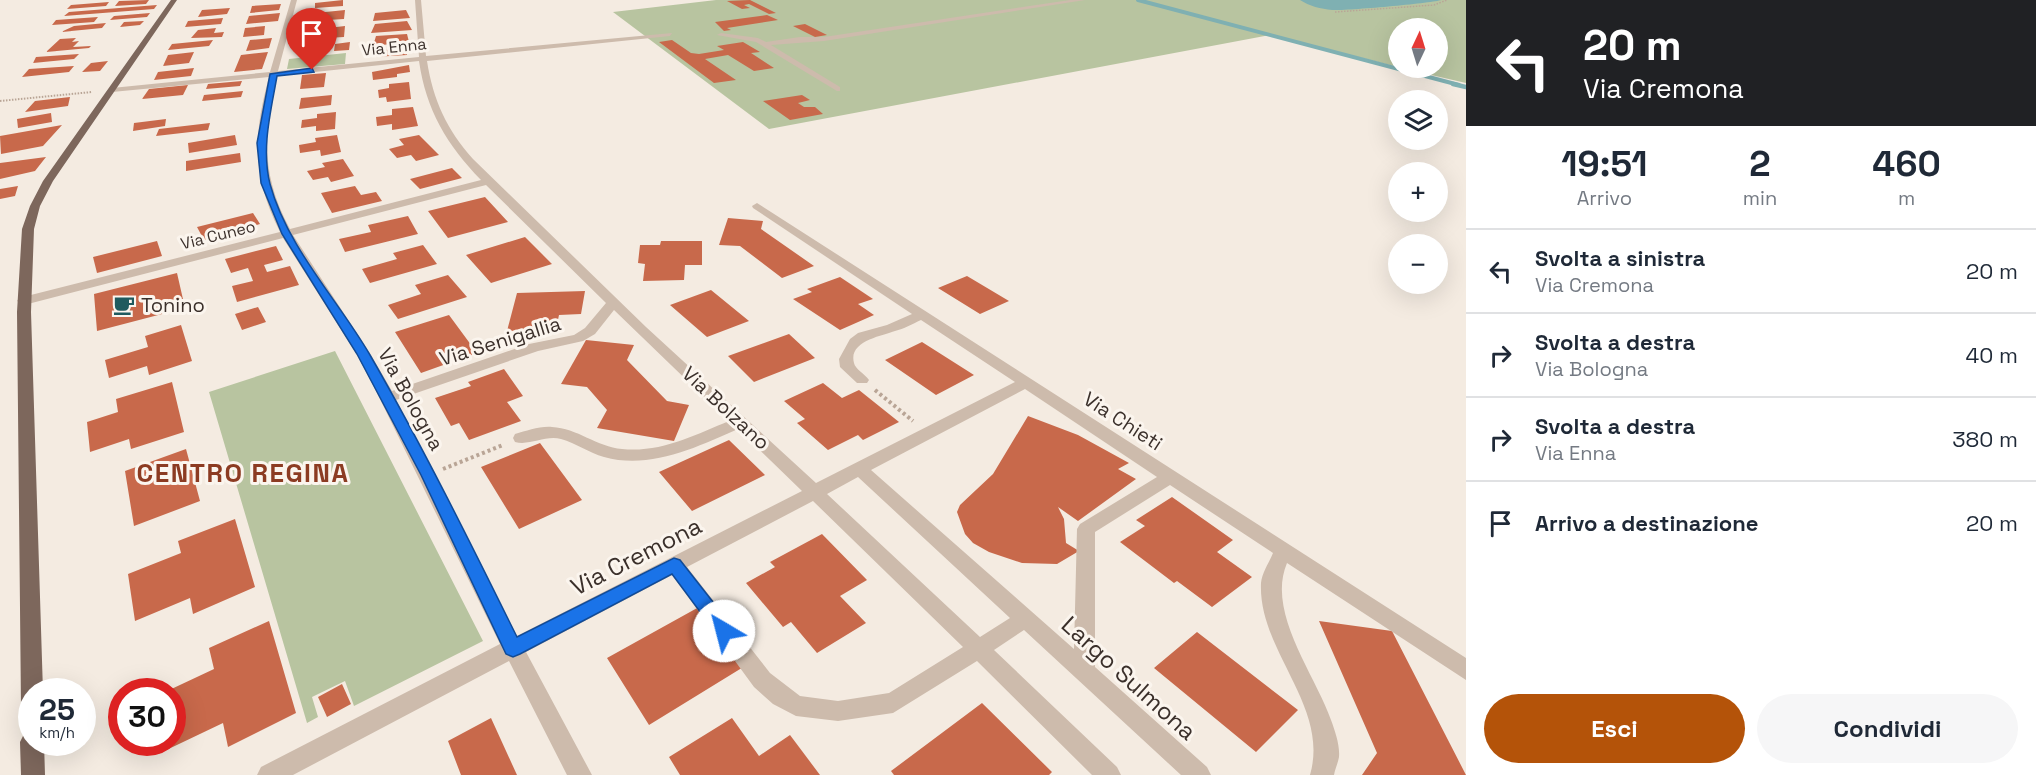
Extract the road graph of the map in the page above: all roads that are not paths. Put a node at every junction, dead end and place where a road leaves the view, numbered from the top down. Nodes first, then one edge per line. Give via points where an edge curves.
1 (174, 0) edge
2 (294, 0) edge
3 (418, 0) edge
4 (1082, 0) edge
5 (670, 34) dead end
6 (721, 35) dead end
7 (764, 44) junction
8 (349, 53) dead end
9 (424, 59) junction
10 (350, 66) junction
11 (274, 74) junction
12 (837, 89) dead end
13 (112, 90) junction
14 (489, 181) junction
15 (757, 206) dead end
16 (287, 234) junction
17 (24, 301) junction
18 (613, 303) junction
19 (922, 314) junction
20 (862, 380) road end
21 (1027, 382) junction
22 (387, 398) junction
23 (741, 422) junction
24 (521, 438) road end
25 (858, 468) junction
26 (1170, 477) junction
27 (816, 490) junction
28 (1283, 551) junction
29 (674, 564) junction
30 (1025, 619) junction
31 (513, 648) junction
32 (980, 650) junction
33 (1466, 670) edge
34 (1084, 672) junction
35 (31, 678) edge
36 (32, 756) edge
37 (33, 775) edge
38 (269, 775) edge
39 (580, 775) edge
40 (1109, 775) edge
41 (1199, 775) edge
42 (1322, 775) edge

1 - 13 main road
2 - 11 street, Via Bologna
3 - 9 street, Via Bolzano
4 - 7 street via 824,39
5 - 9 street, Via Enna
6 - 7 street
7 - 12 street
8 - 10 street
9 - 10 street, Via Enna
9 - 14 street, Via Bolzano via 441,123
10 - 11 street, Via Enna
11 - 13 street, Via Enna
11 - 16 street, Via Bologna via 261,155 266,183
13 - 17 main road via 53,173 35,206 27,236
14 - 16 street, Via Cuneo
14 - 18 street, Via Bolzano
15 - 19 street, Via Chieti
16 - 17 street, Via Cuneo
16 - 22 street, Via Bologna
17 - 35 main road
18 - 22 street, Via Senigallia via 590,331 578,338 534,347
18 - 23 street, Via Bolzano
19 - 20 street via 855,342 846,359 848,367
19 - 21 street, Via Chieti
21 - 25 street, Via Cremona
21 - 26 street, Via Chieti
22 - 31 street, Via Bologna
23 - 24 street via 676,449 648,455 600,451 562,432 539,432
23 - 27 street, Via Bolzano
25 - 27 street, Via Cremona
25 - 30 street, Largo Sulmona
26 - 28 street, Via Chieti
26 - 34 street via 1086,530
27 - 29 street, Via Cremona
27 - 32 street, Via Bolzano
28 - 33 street, Via Chieti
28 - 42 street via 1271,582 1275,612 1326,736 1326,770
29 - 31 street, Via Cremona
29 - 32 street via 762,680 796,706 838,711 893,703
30 - 32 street
30 - 34 street, Largo Sulmona
31 - 38 street, Via Cremona
31 - 39 street, Via Bologna
32 - 40 street, Via Bolzano
34 - 41 street, Largo Sulmona
36 - 37 main road

